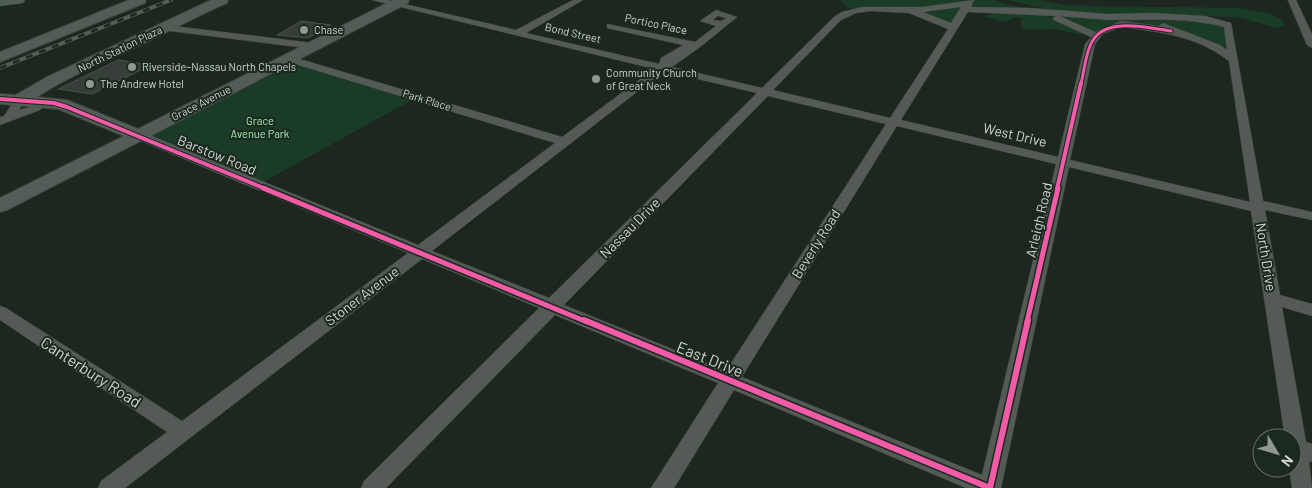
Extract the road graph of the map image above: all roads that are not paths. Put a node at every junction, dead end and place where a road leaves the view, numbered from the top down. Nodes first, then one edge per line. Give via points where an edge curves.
1 (18, 0) edge
2 (140, 0) edge
3 (222, 0) edge
4 (376, 0) edge
5 (579, 0) edge
6 (994, 0) edge
7 (1292, 0) edge
8 (0, 2) edge
9 (399, 2) edge
10 (968, 4) edge
11 (907, 10) junction
12 (1030, 11) junction
13 (1153, 16) junction
14 (1108, 17) junction
15 (723, 24) dead end
16 (1121, 24) junction
17 (610, 26) dead end
18 (165, 28) junction
19 (953, 28) junction
20 (1171, 31) junction
21 (518, 33) junction
22 (1097, 36) junction
23 (697, 45) junction
24 (1312, 45) edge
25 (313, 46) junction
26 (0, 56) edge
27 (289, 58) junction
28 (1233, 59) junction
29 (663, 67) junction
30 (765, 91) junction
31 (0, 99) edge
32 (20, 100) junction
33 (36, 108) dead end
34 (4, 120) edge
35 (893, 122) junction
36 (138, 135) junction
37 (565, 142) junction
38 (1063, 162) junction
39 (0, 206) edge
40 (1257, 206) junction
41 (1312, 216) edge
42 (420, 252) junction
43 (1272, 298) junction
44 (551, 307) junction
45 (1312, 310) edge
46 (0, 312) edge
47 (730, 381) junction
48 (183, 432) junction
49 (1304, 450) edge
50 (109, 488) edge
51 (372, 488) edge
52 (662, 488) edge
53 (990, 488) edge
54 (1303, 488) edge

1 - 8 main road
2 - 26 street
3 - 18 street, North Station Plaza
4 - 9 street, Bond Street
5 - 21 street
6 - 12 street
7 - 24 street
9 - 21 street, Bond Street
9 - 25 street, Grace Avenue
10 - 11 street, Nassau Drive
10 - 12 street, Nassau Drive
10 - 19 street, Beverly Road
11 - 19 street, Nassau Drive
11 - 30 street, Nassau Drive via 874,9 840,16
12 - 14 street
12 - 22 street via 1061,19
13 - 14 street
13 - 20 street
13 - 28 street, North Drive via 1210,20 1228,25
14 - 16 street
15 - 23 street, Stoner Avenue
16 - 20 street
16 - 22 street
17 - 23 street, Portico Place
18 - 25 street
18 - 32 street, North Station Plaza
19 - 35 street, Beverly Road
20 - 28 street via 1217,47
21 - 29 street, Bond Street
22 - 38 street, Arleigh Road via 1090,44 1085,60
23 - 29 street, Stoner Avenue
25 - 27 street, Grace Avenue
27 - 36 street, Grace Avenue
27 - 37 street, Park Place
28 - 40 street, North Drive
29 - 30 street, Bond Street
29 - 37 street, Stoner Avenue
30 - 35 street, West Drive
30 - 44 street, Nassau Drive
31 - 32 street, Barstow Road
32 - 34 street
32 - 36 street, Barstow Road via 61,104
33 - 34 street
35 - 38 street, West Drive
35 - 47 street, Beverly Road
36 - 39 street, Grace Avenue
36 - 42 street, Barstow Road
37 - 42 street, Stoner Avenue
38 - 40 street, West Drive
38 - 53 street, Arleigh Road
40 - 41 street, West Drive
40 - 43 street, North Drive
42 - 44 street, East Drive
42 - 48 street, Stoner Avenue
43 - 45 street
43 - 49 street, North Drive
44 - 47 street, East Drive
44 - 51 street, Nassau Drive
46 - 48 street, Canterbury Road
47 - 52 street, Beverly Road
47 - 53 street, East Drive
48 - 50 street, Stoner Avenue
49 - 54 street, North Drive

